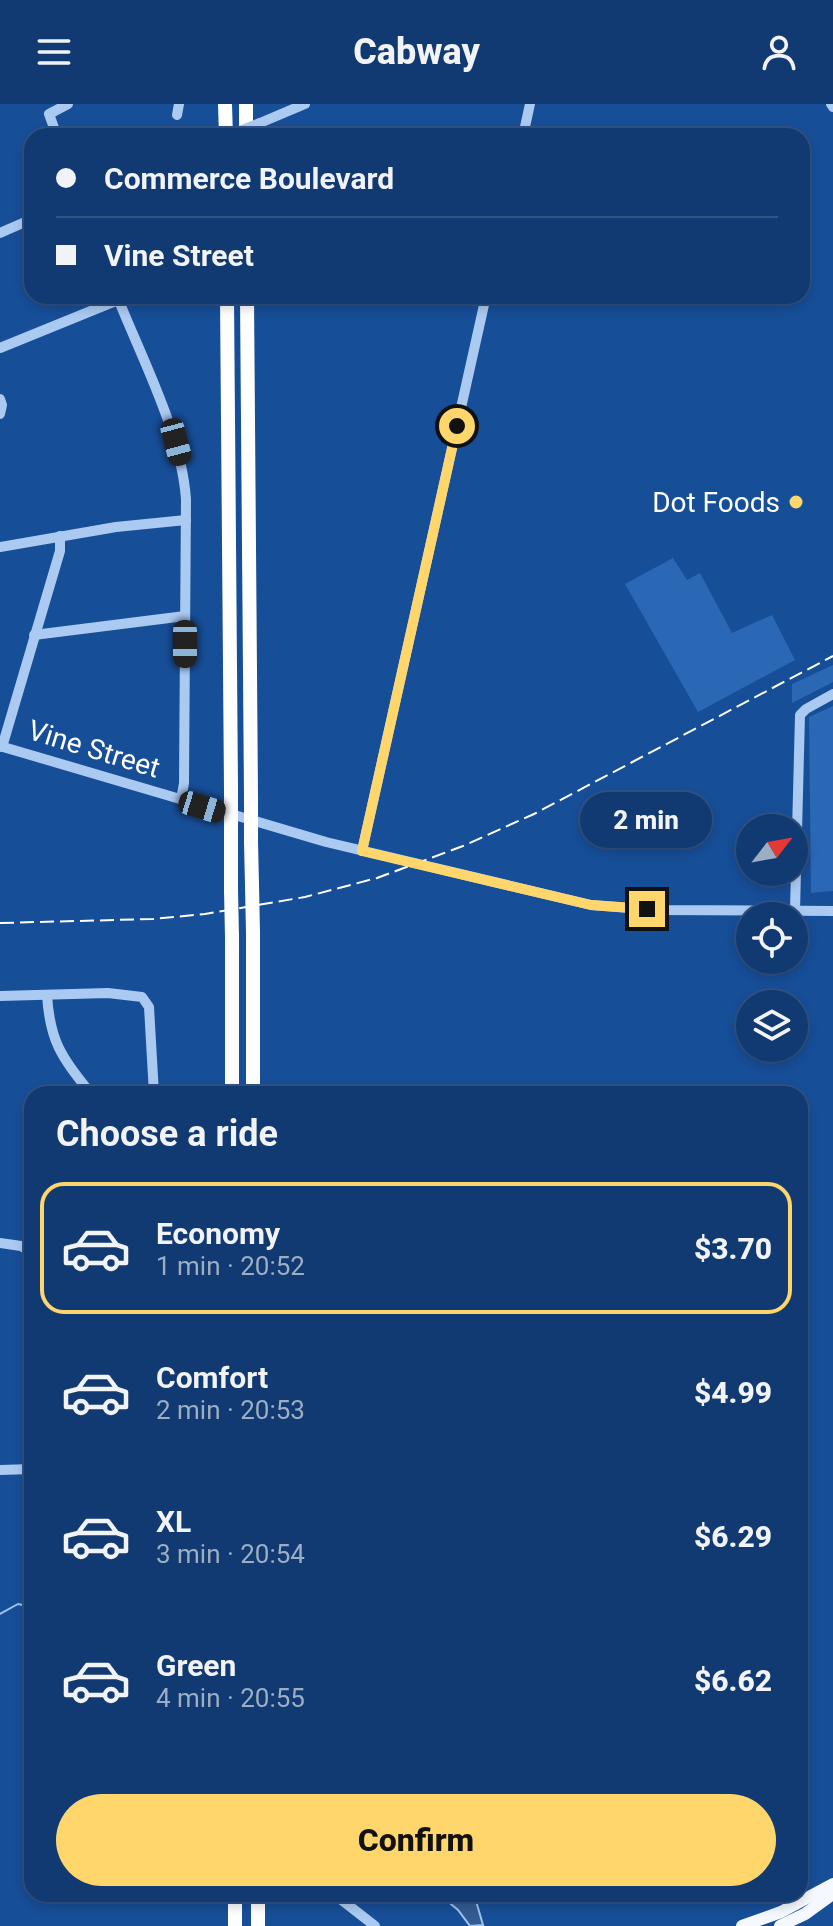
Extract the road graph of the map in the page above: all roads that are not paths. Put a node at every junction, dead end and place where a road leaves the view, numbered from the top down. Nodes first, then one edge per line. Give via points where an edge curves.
1 (68, 104) edge
2 (225, 104) edge
3 (246, 104) edge
4 (305, 104) edge
5 (530, 104) edge
6 (54, 128) edge
7 (226, 128) edge
8 (246, 128) edge
9 (247, 128) edge
10 (525, 128) edge
11 (24, 222) edge
12 (0, 233) edge
13 (104, 304) edge
14 (120, 304) edge
15 (227, 304) edge
16 (247, 304) edge
17 (484, 304) edge
18 (0, 348) edge
19 (0, 399) edge
20 (0, 414) edge
21 (186, 520) junction
22 (60, 536) junction
23 (0, 547) edge
24 (185, 616) junction
25 (34, 635) junction
26 (833, 694) edge
27 (1, 746) edge
28 (181, 800) junction
29 (362, 851) junction
30 (795, 902) edge
31 (736, 910) edge
32 (808, 910) edge
33 (833, 911) edge
34 (47, 995) junction
35 (0, 996) edge
36 (85, 1086) edge
37 (154, 1086) edge
38 (232, 1086) edge
39 (253, 1086) edge
40 (0, 1243) edge
41 (24, 1248) edge
42 (24, 1469) edge
43 (0, 1470) edge
44 (833, 1884) edge
45 (833, 1894) edge
46 (235, 1902) edge
47 (258, 1902) edge
48 (344, 1902) edge
49 (784, 1922) edge
50 (235, 1926) edge
51 (258, 1926) edge
52 (375, 1926) edge
53 (742, 1926) edge

1 - 6 street via 49,114
2 - 7 highway
3 - 8 highway
4 - 9 street, bridge
5 - 10 street
11 - 12 street
13 - 18 street
14 - 21 street via 176,442 184,471
15 - 38 highway, bridge
16 - 39 highway, bridge
17 - 29 street
19 - 20 street
21 - 22 street
21 - 24 street
22 - 23 street
22 - 25 street
24 - 25 street
24 - 28 street
25 - 27 street
26 - 30 street via 800,715
27 - 28 street, Vine Street
28 - 29 street, Vine Street
29 - 31 street, Vine Street via 591,905
32 - 33 street, Vine Street
34 - 35 street
34 - 36 street via 52,1036
34 - 37 street via 142,997 149,1007
40 - 41 street
42 - 43 street
44 - 49 main road
45 - 49 main road
46 - 50 highway
47 - 51 highway
48 - 52 street
49 - 53 main road

